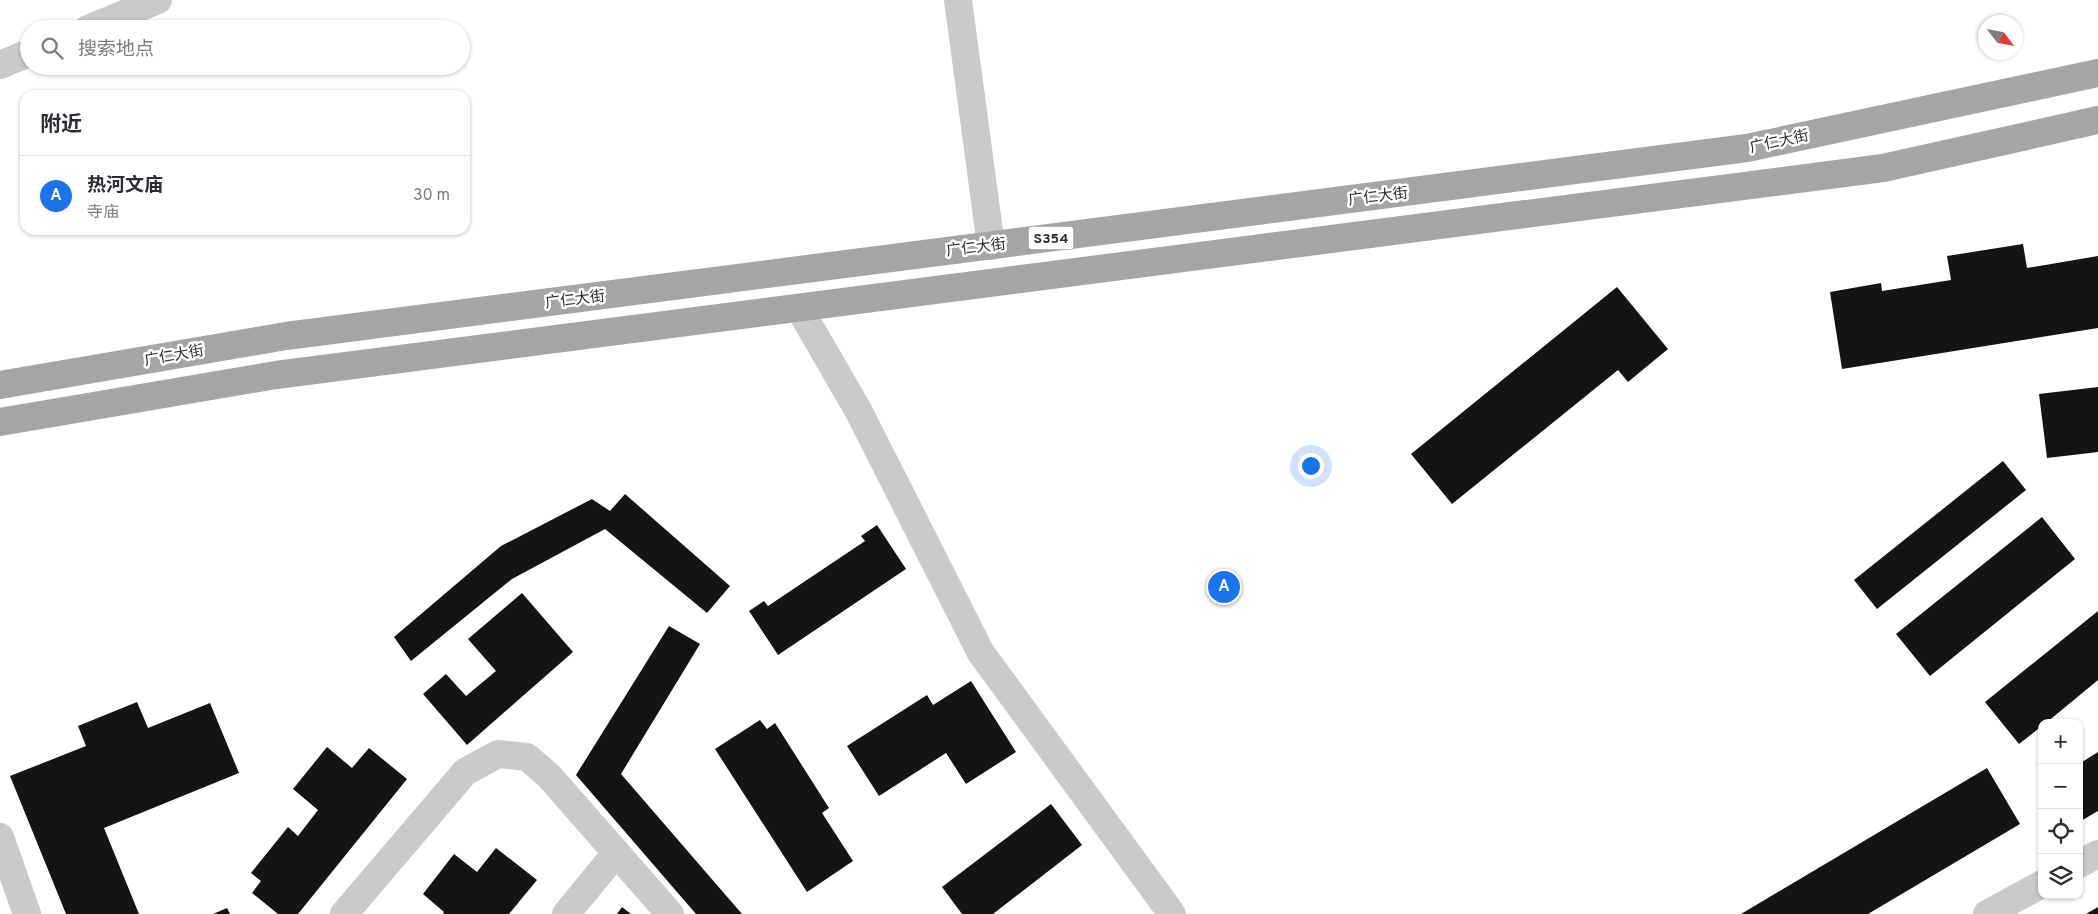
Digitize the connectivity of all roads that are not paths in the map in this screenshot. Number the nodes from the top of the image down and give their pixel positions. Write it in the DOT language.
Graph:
graph roads {
  1 [pos="158,0"];
  2 [pos="958,0"];
  3 [pos="110,20"];
  4 [pos="20,57"];
  5 [pos="0,65"];
  6 [pos="2098,73"];
  7 [pos="2098,120"];
  8 [pos="990,246"];
  9 [pos="799,308"];
  10 [pos="0,385"];
  11 [pos="0,422"];
  12 [pos="0,837"];
  13 [pos="616,853"];
  14 [pos="2098,854"];
  15 [pos="2083,862"];
  16 [pos="2038,886"];
  17 [pos="27,914"];
  18 [pos="344,914"];
  19 [pos="566,914"];
  20 [pos="670,914"];
  21 [pos="1172,914"];
  22 [pos="1987,914"];
  1 -- 3 [label="street"];
  2 -- 8 [label="street"];
  4 -- 5 [label="street"];
  6 -- 8 [label="main road, 广仁大街 / S354"];
  7 -- 9 [label="main road"];
  8 -- 10 [label="main road, 广仁大街 / S354"];
  9 -- 11 [label="main road"];
  9 -- 21 [label="street"];
  12 -- 17 [label="street"];
  13 -- 18 [label="street"];
  13 -- 19 [label="street"];
  13 -- 20 [label="street"];
  14 -- 15 [label="street"];
  16 -- 22 [label="street"];
}
